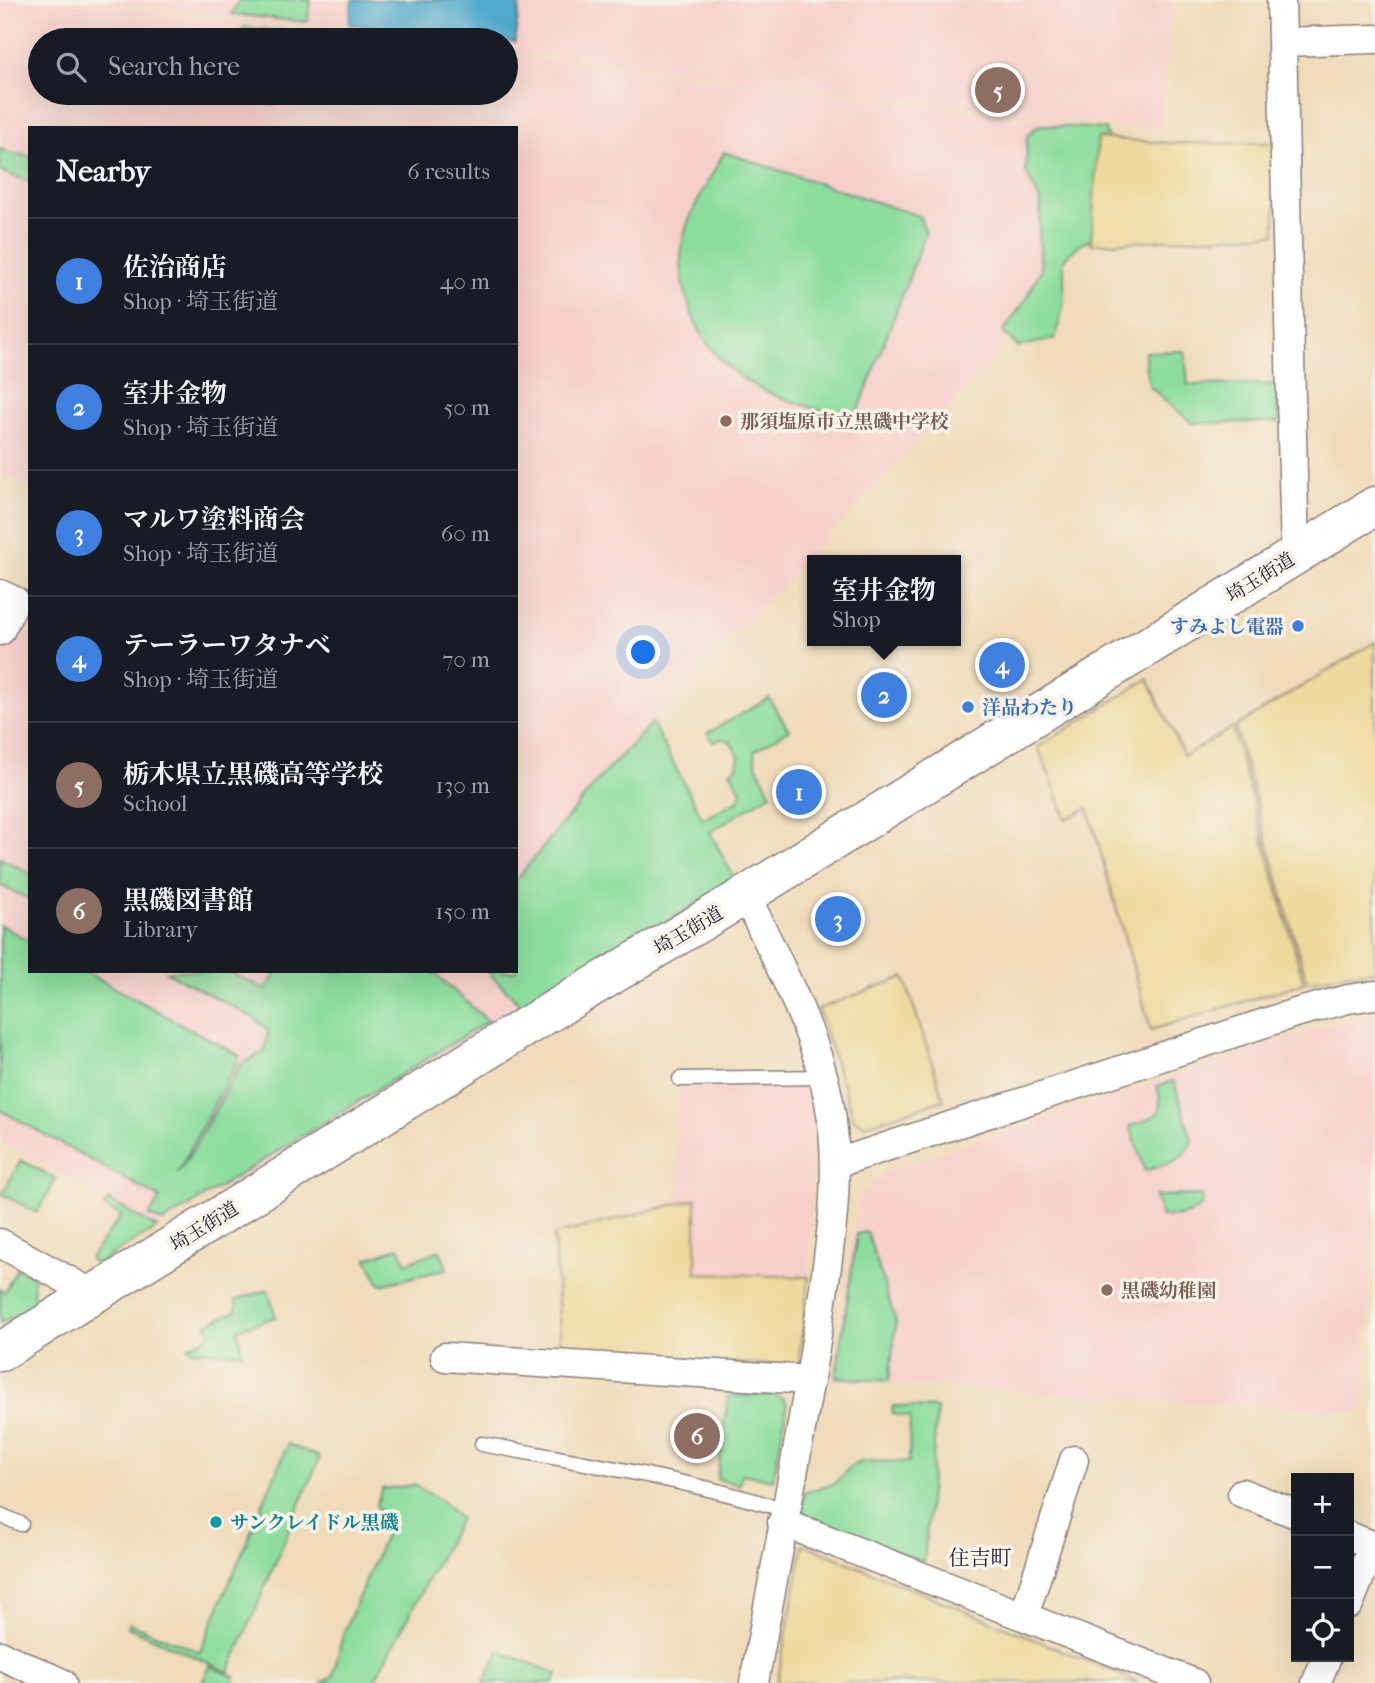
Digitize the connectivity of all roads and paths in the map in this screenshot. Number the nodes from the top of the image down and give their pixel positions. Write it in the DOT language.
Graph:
graph roads {
  1 [pos="1281,0"];
  2 [pos="1375,39"];
  3 [pos="1283,41"];
  4 [pos="1375,506"];
  5 [pos="1295,555"];
  6 [pos="0,594"];
  7 [pos="0,631"];
  8 [pos="746,895"];
  9 [pos="1375,995"];
  10 [pos="823,1077"];
  11 [pos="680,1079"];
  12 [pos="837,1163"];
  13 [pos="0,1243"];
  14 [pos="93,1294"];
  15 [pos="0,1352"];
  16 [pos="444,1357"];
  17 [pos="810,1380"];
  18 [pos="482,1444"];
  19 [pos="1074,1460"];
  20 [pos="1242,1493"];
  21 [pos="1291,1512"];
  22 [pos="0,1515"];
  23 [pos="784,1516"];
  24 [pos="20,1524"];
  25 [pos="1351,1536"];
  26 [pos="1351,1599"];
  27 [pos="1024,1616"];
  28 [pos="0,1655"];
  29 [pos="1325,1662"];
  30 [pos="62,1683"];
  31 [pos="754,1683"];
  32 [pos="1194,1683"];
  33 [pos="1316,1683"];
  1 -- 3 [label="street"];
  2 -- 3 [label="street"];
  3 -- 5 [label="street"];
  4 -- 5 [label="street, 埼玉街道"];
  5 -- 8 [label="street, 埼玉街道"];
  6 -- 7 [label="street"];
  8 -- 10 [label="street"];
  8 -- 14 [label="street, 埼玉街道"];
  9 -- 12 [label="street"];
  10 -- 11 [label="lane"];
  10 -- 12 [label="street"];
  12 -- 17 [label="street"];
  13 -- 14 [label="street"];
  14 -- 15 [label="street, 埼玉街道"];
  16 -- 17 [label="street"];
  17 -- 23 [label="street"];
  18 -- 23 [label="lane"];
  19 -- 27 [label="street"];
  20 -- 21 [label="street"];
  22 -- 24 [label="lane"];
  23 -- 27 [label="street"];
  23 -- 31 [label="street"];
  25 -- 26 [label="street"];
  27 -- 32 [label="street"];
  28 -- 30 [label="street"];
  29 -- 33 [label="street"];
}
